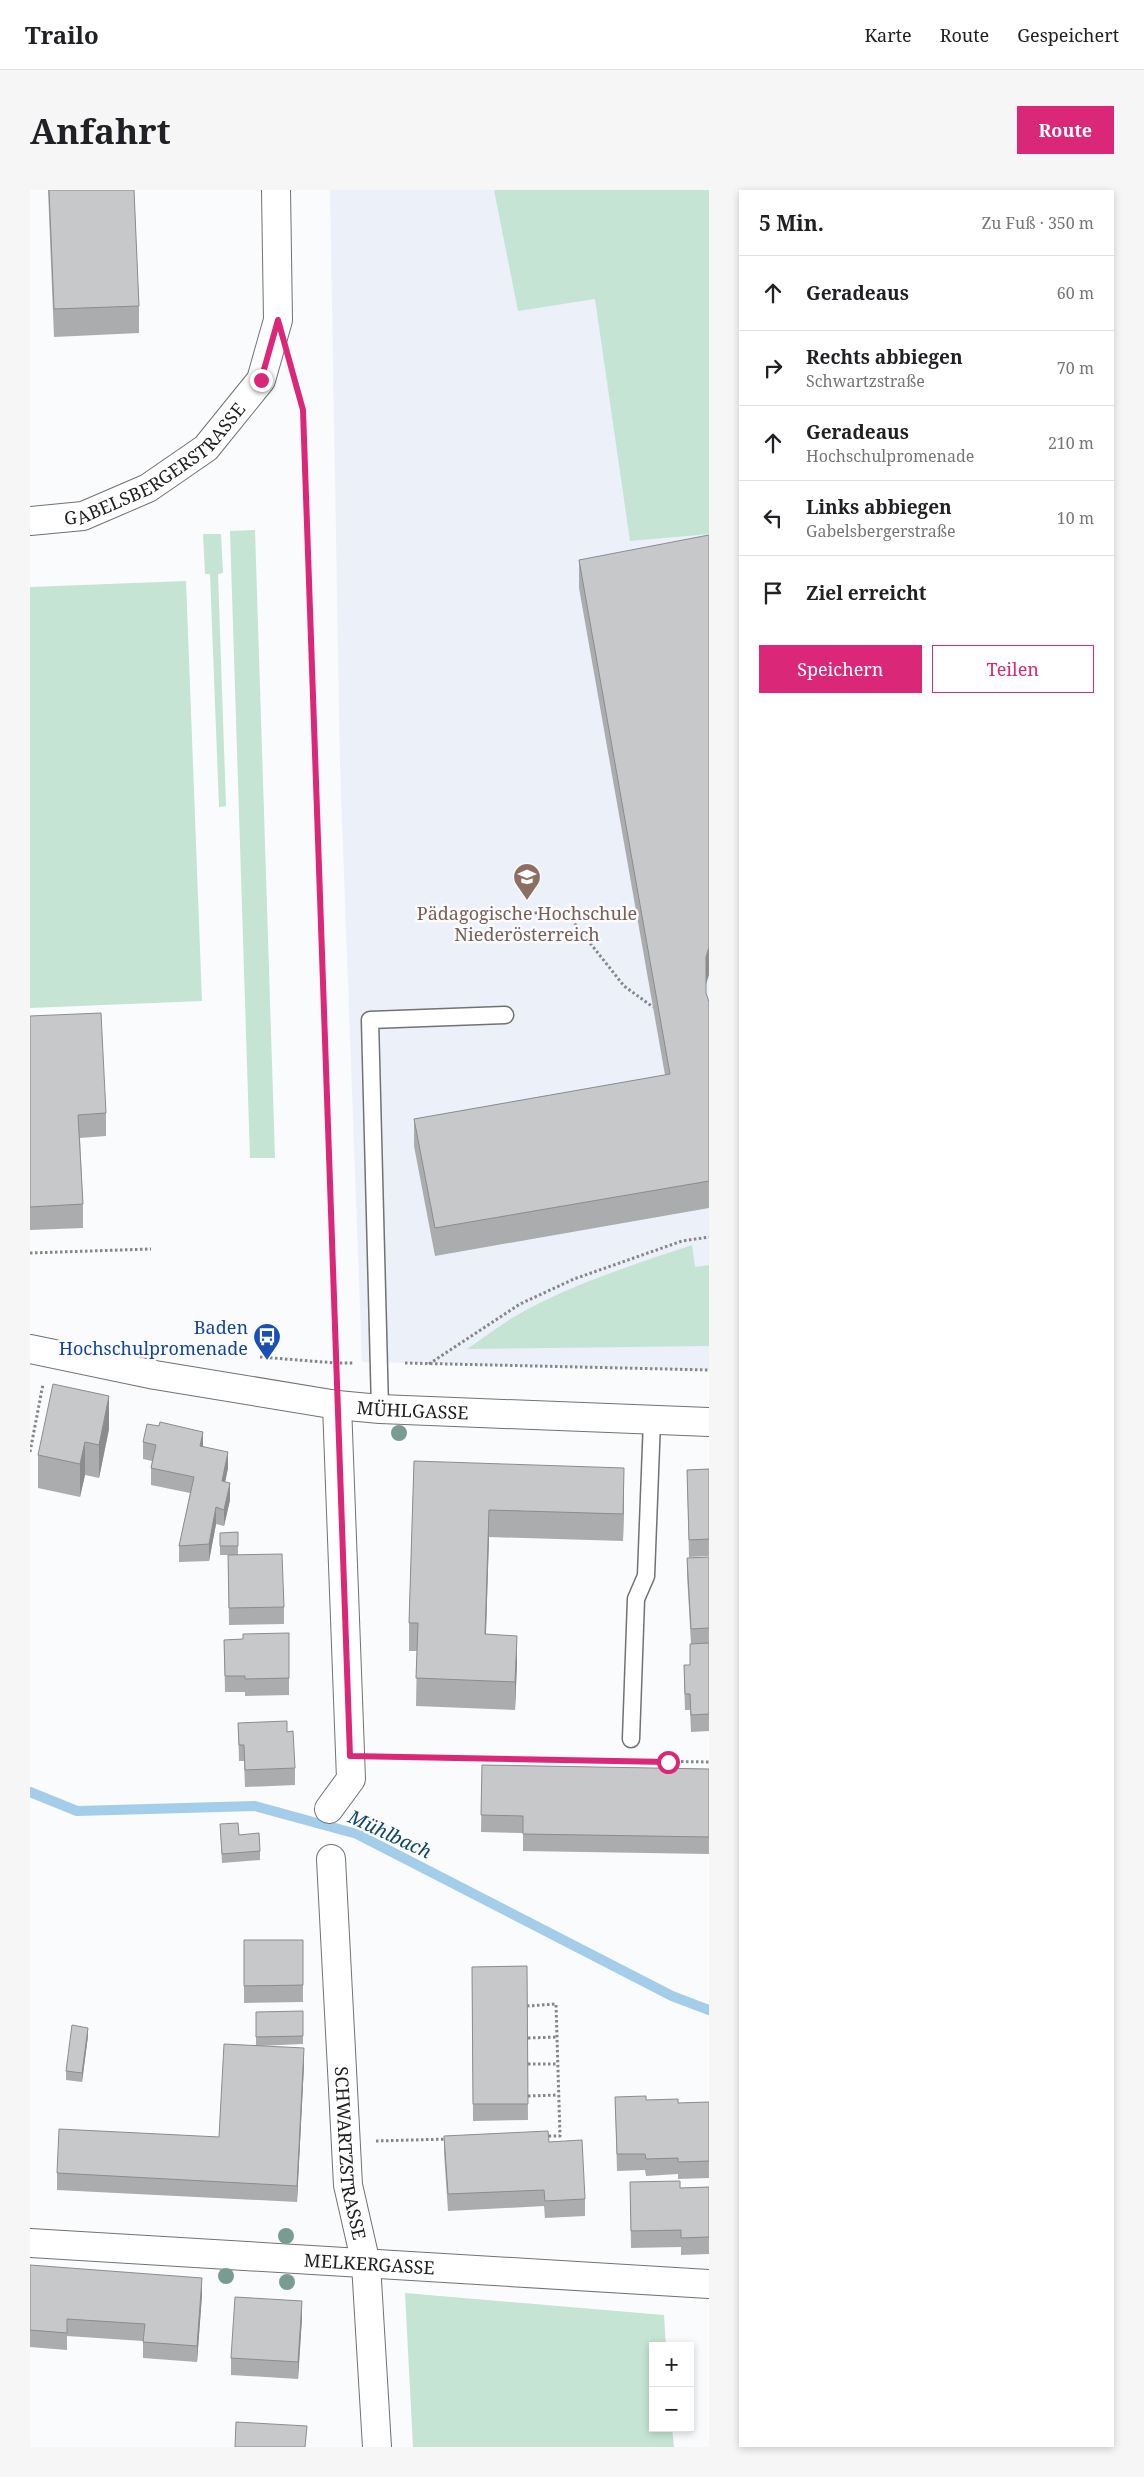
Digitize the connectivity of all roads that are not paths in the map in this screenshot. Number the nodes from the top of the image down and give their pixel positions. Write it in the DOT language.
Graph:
graph roads {
  1 [pos="276,190"];
  2 [pos="30,522"];
  3 [pos="505,1015"];
  4 [pos="40,1350"];
  5 [pos="337,1404"];
  6 [pos="380,1409"];
  7 [pos="652,1420"];
  8 [pos="709,1422"];
  9 [pos="631,1739"];
  10 [pos="329,1810"];
  11 [pos="331,1859"];
  12 [pos="30,2243"];
  13 [pos="366,2264"];
  14 [pos="709,2284"];
  15 [pos="378,2447"];
  1 -- 2 [label="street, GABELSBERGERSTRASSE"];
  3 -- 6 [label="lane"];
  4 -- 5 [label="street, MÜHLGASSE"];
  5 -- 6 [label="street, MÜHLGASSE"];
  5 -- 10 [label="street"];
  6 -- 7 [label="street, MÜHLGASSE"];
  7 -- 8 [label="street, MÜHLGASSE"];
  7 -- 9 [label="lane"];
  11 -- 13 [label="street, SCHWARTZSTRASSE"];
  12 -- 13 [label="street, MELKERGASSE"];
  13 -- 14 [label="street, MELKERGASSE"];
  13 -- 15 [label="street, SCHWARTZSTRASSE"];
}
